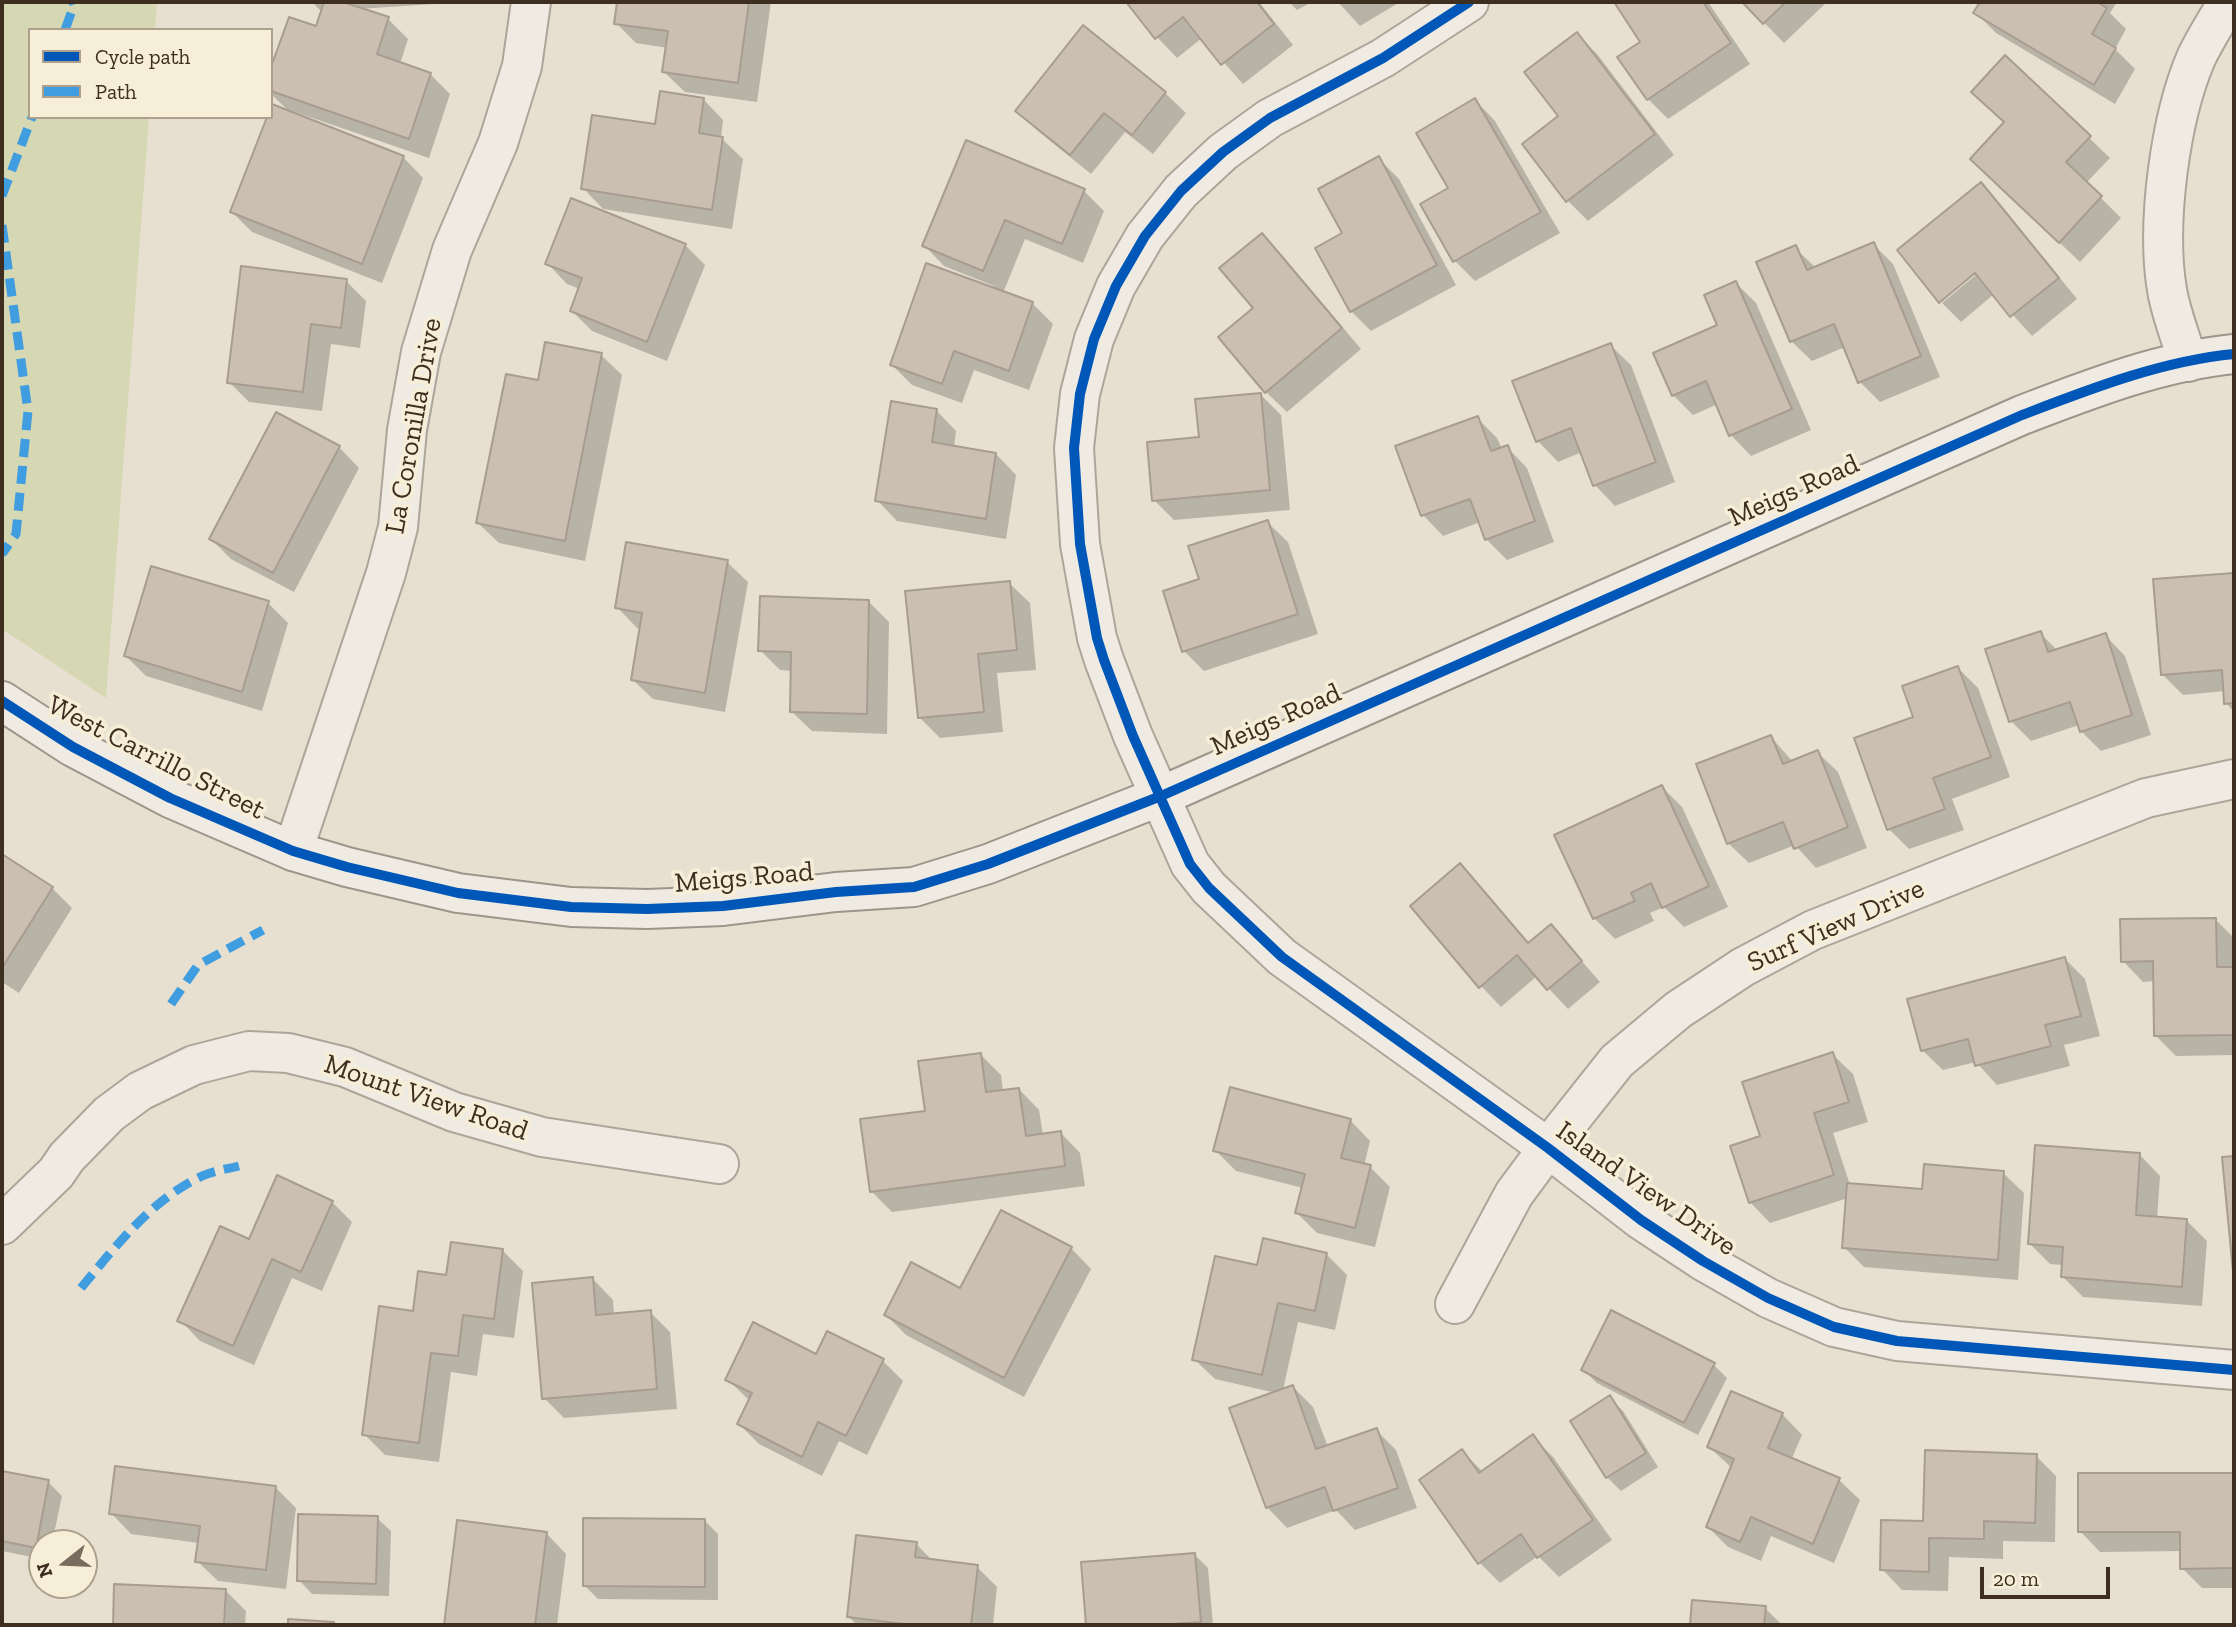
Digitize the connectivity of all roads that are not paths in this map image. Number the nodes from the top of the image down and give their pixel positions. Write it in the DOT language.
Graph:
graph roads {
  1 [pos="531,2"];
  2 [pos="1469,2"];
  3 [pos="2228,2"];
  4 [pos="2234,354"];
  5 [pos="2188,362"];
  6 [pos="2,701"];
  7 [pos="2234,779"];
  8 [pos="1161,796"];
  9 [pos="292,851"];
  10 [pos="1548,1148"];
  11 [pos="719,1164"];
  12 [pos="2,1225"];
  13 [pos="1455,1304"];
  14 [pos="2234,1370"];
  1 -- 9 [label="street, La Coronilla Drive"];
  2 -- 8 [label="street, Island View Drive"];
  3 -- 5 [label="street"];
  4 -- 5 [label="street, Meigs Road"];
  5 -- 8 [label="street, Meigs Road"];
  6 -- 9 [label="street, West Carrillo Street"];
  7 -- 10 [label="street, Surf View Drive"];
  8 -- 9 [label="street, Meigs Road"];
  8 -- 10 [label="street, Island View Drive"];
  10 -- 13 [label="street, Surf View Drive"];
  10 -- 14 [label="street, Island View Drive"];
  11 -- 12 [label="street, Mount View Road"];
}
